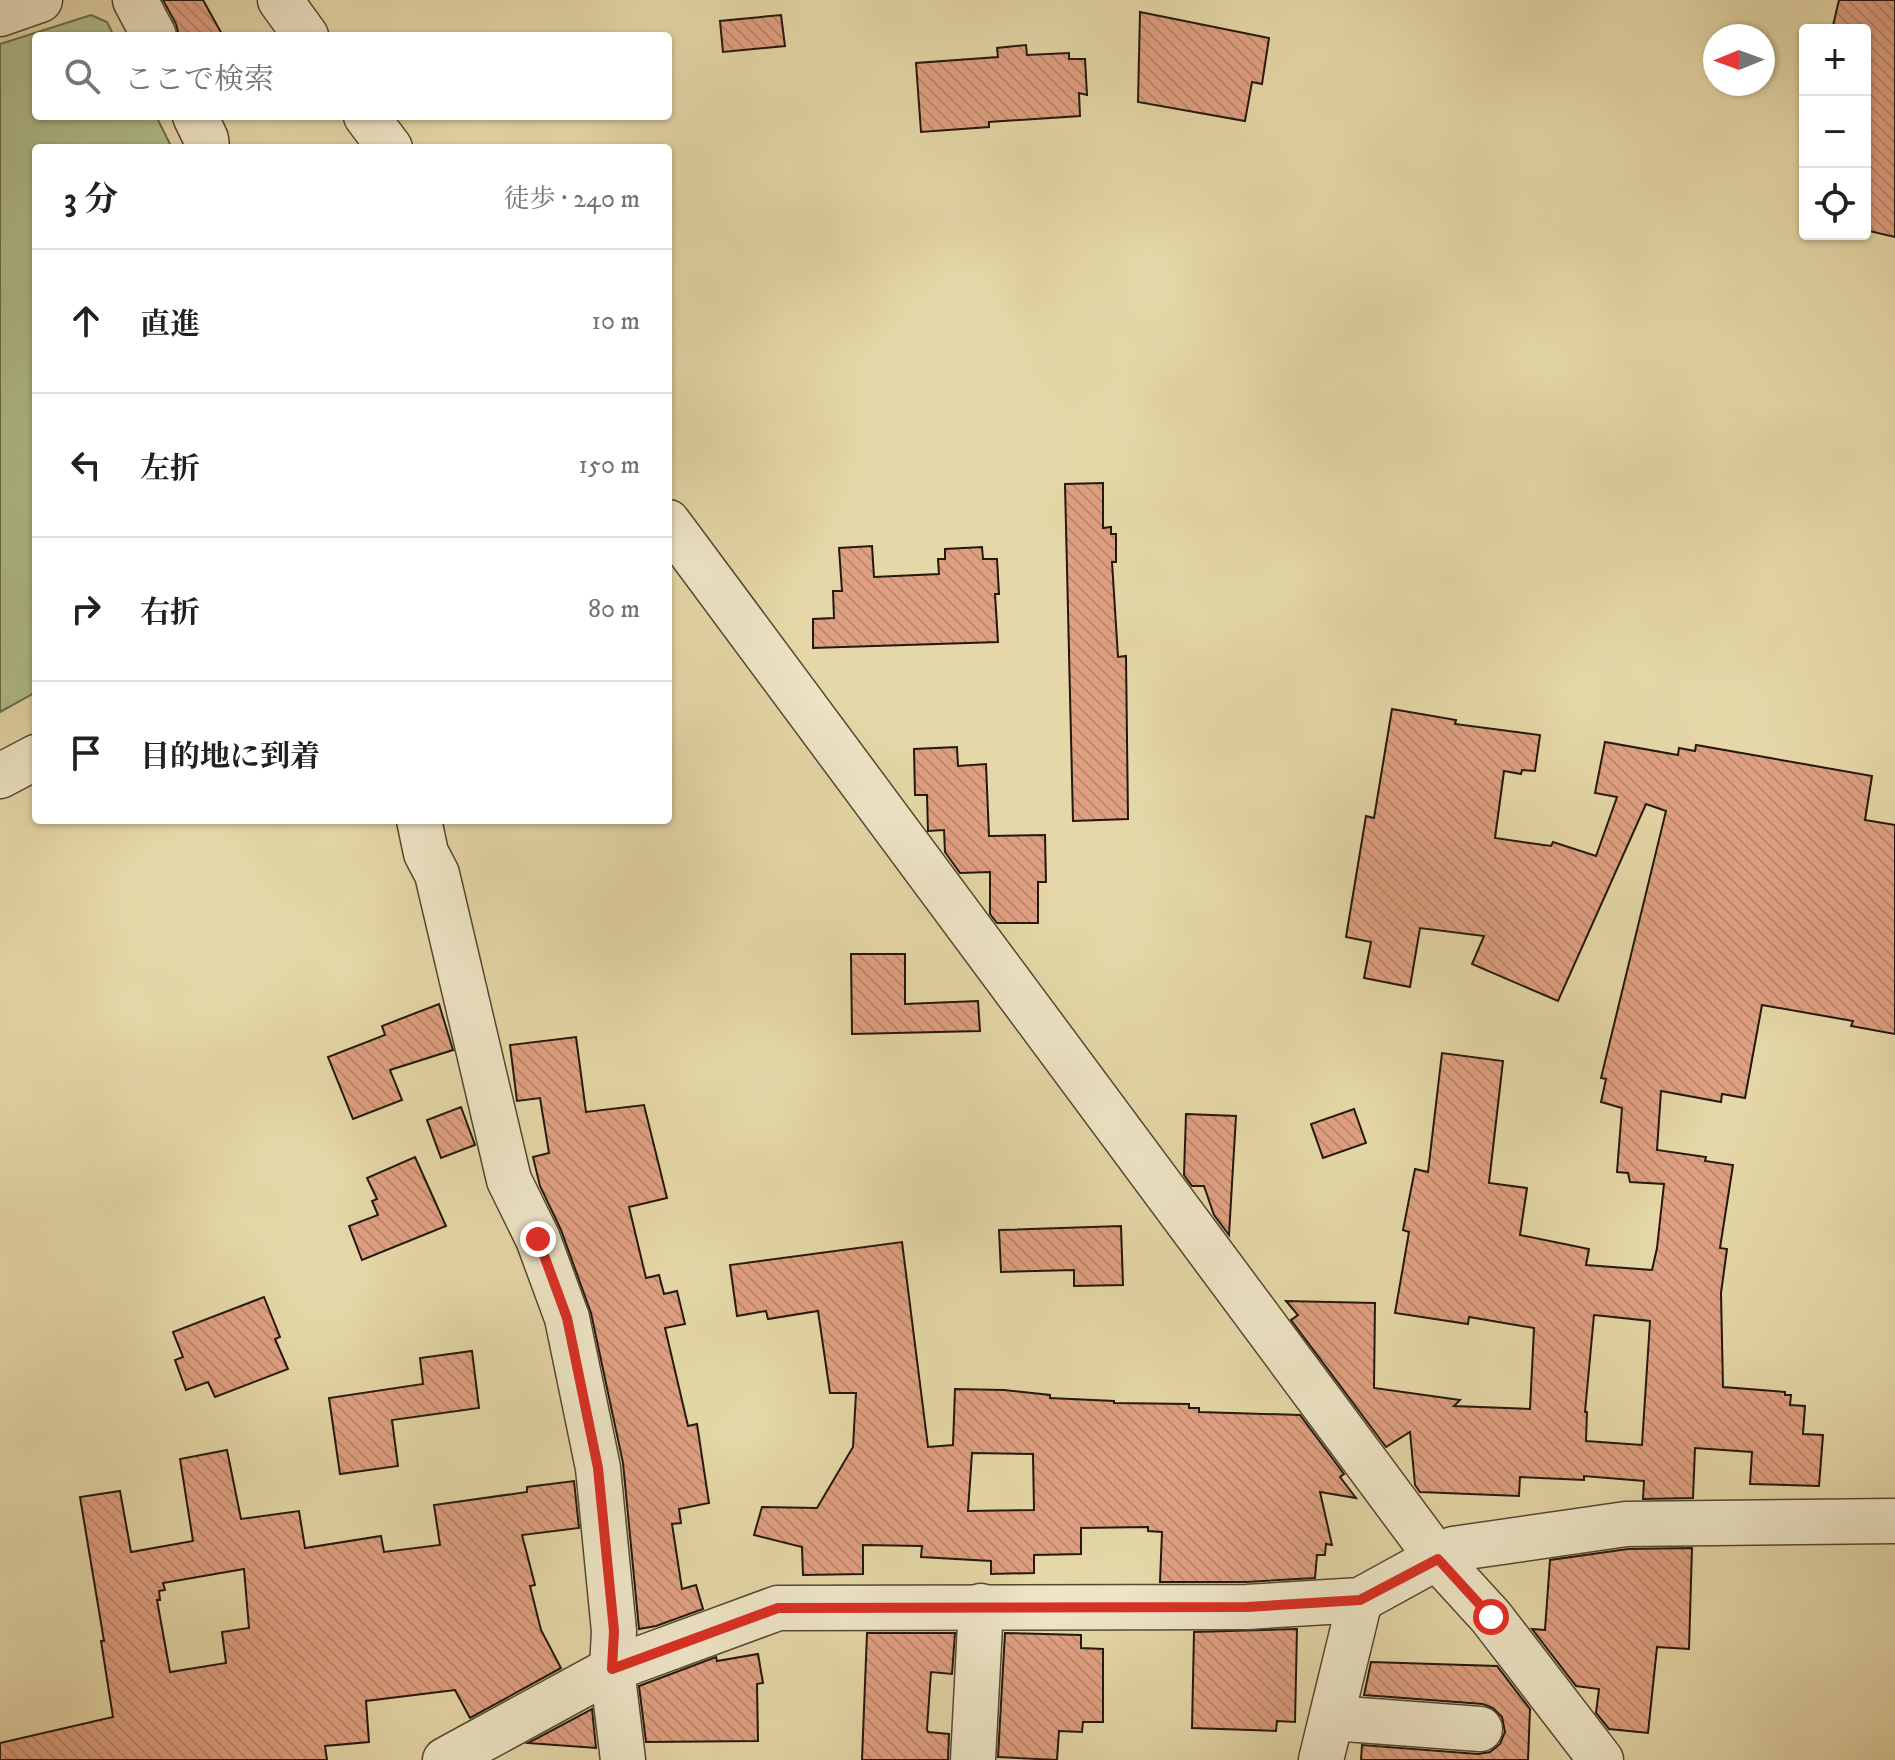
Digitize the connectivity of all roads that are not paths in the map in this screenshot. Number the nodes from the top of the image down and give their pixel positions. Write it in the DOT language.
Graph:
graph roads {
  1 [pos="40,0"];
  2 [pos="135,0"];
  3 [pos="280,0"];
  4 [pos="0,14"];
  5 [pos="152,32"];
  6 [pos="303,32"];
  7 [pos="197,120"];
  8 [pos="369,120"];
  9 [pos="207,144"];
  10 [pos="387,144"];
  11 [pos="672,527"];
  12 [pos="32,759"];
  13 [pos="0,776"];
  14 [pos="420,824"];
  15 [pos="1895,1521"];
  16 [pos="1438,1559"];
  17 [pos="1360,1600"];
  18 [pos="981,1606"];
  19 [pos="612,1669"];
  20 [pos="1332,1718"];
  21 [pos="1480,1729"];
  22 [pos="445,1760"];
  23 [pos="623,1760"];
  24 [pos="973,1760"];
  25 [pos="1321,1760"];
  26 [pos="1601,1760"];
  1 -- 4 [label="street"];
  2 -- 5 [label="street"];
  3 -- 6 [label="street"];
  7 -- 9 [label="street"];
  8 -- 10 [label="street"];
  11 -- 16 [label="street"];
  12 -- 13 [label="street"];
  14 -- 19 [label="street"];
  15 -- 16 [label="street"];
  16 -- 17 [label="street"];
  16 -- 26 [label="street"];
  17 -- 18 [label="street"];
  17 -- 20 [label="street"];
  18 -- 19 [label="street"];
  18 -- 24 [label="street"];
  19 -- 22 [label="street"];
  19 -- 23 [label="street"];
  20 -- 21 [label="street"];
  20 -- 25 [label="street"];
}
